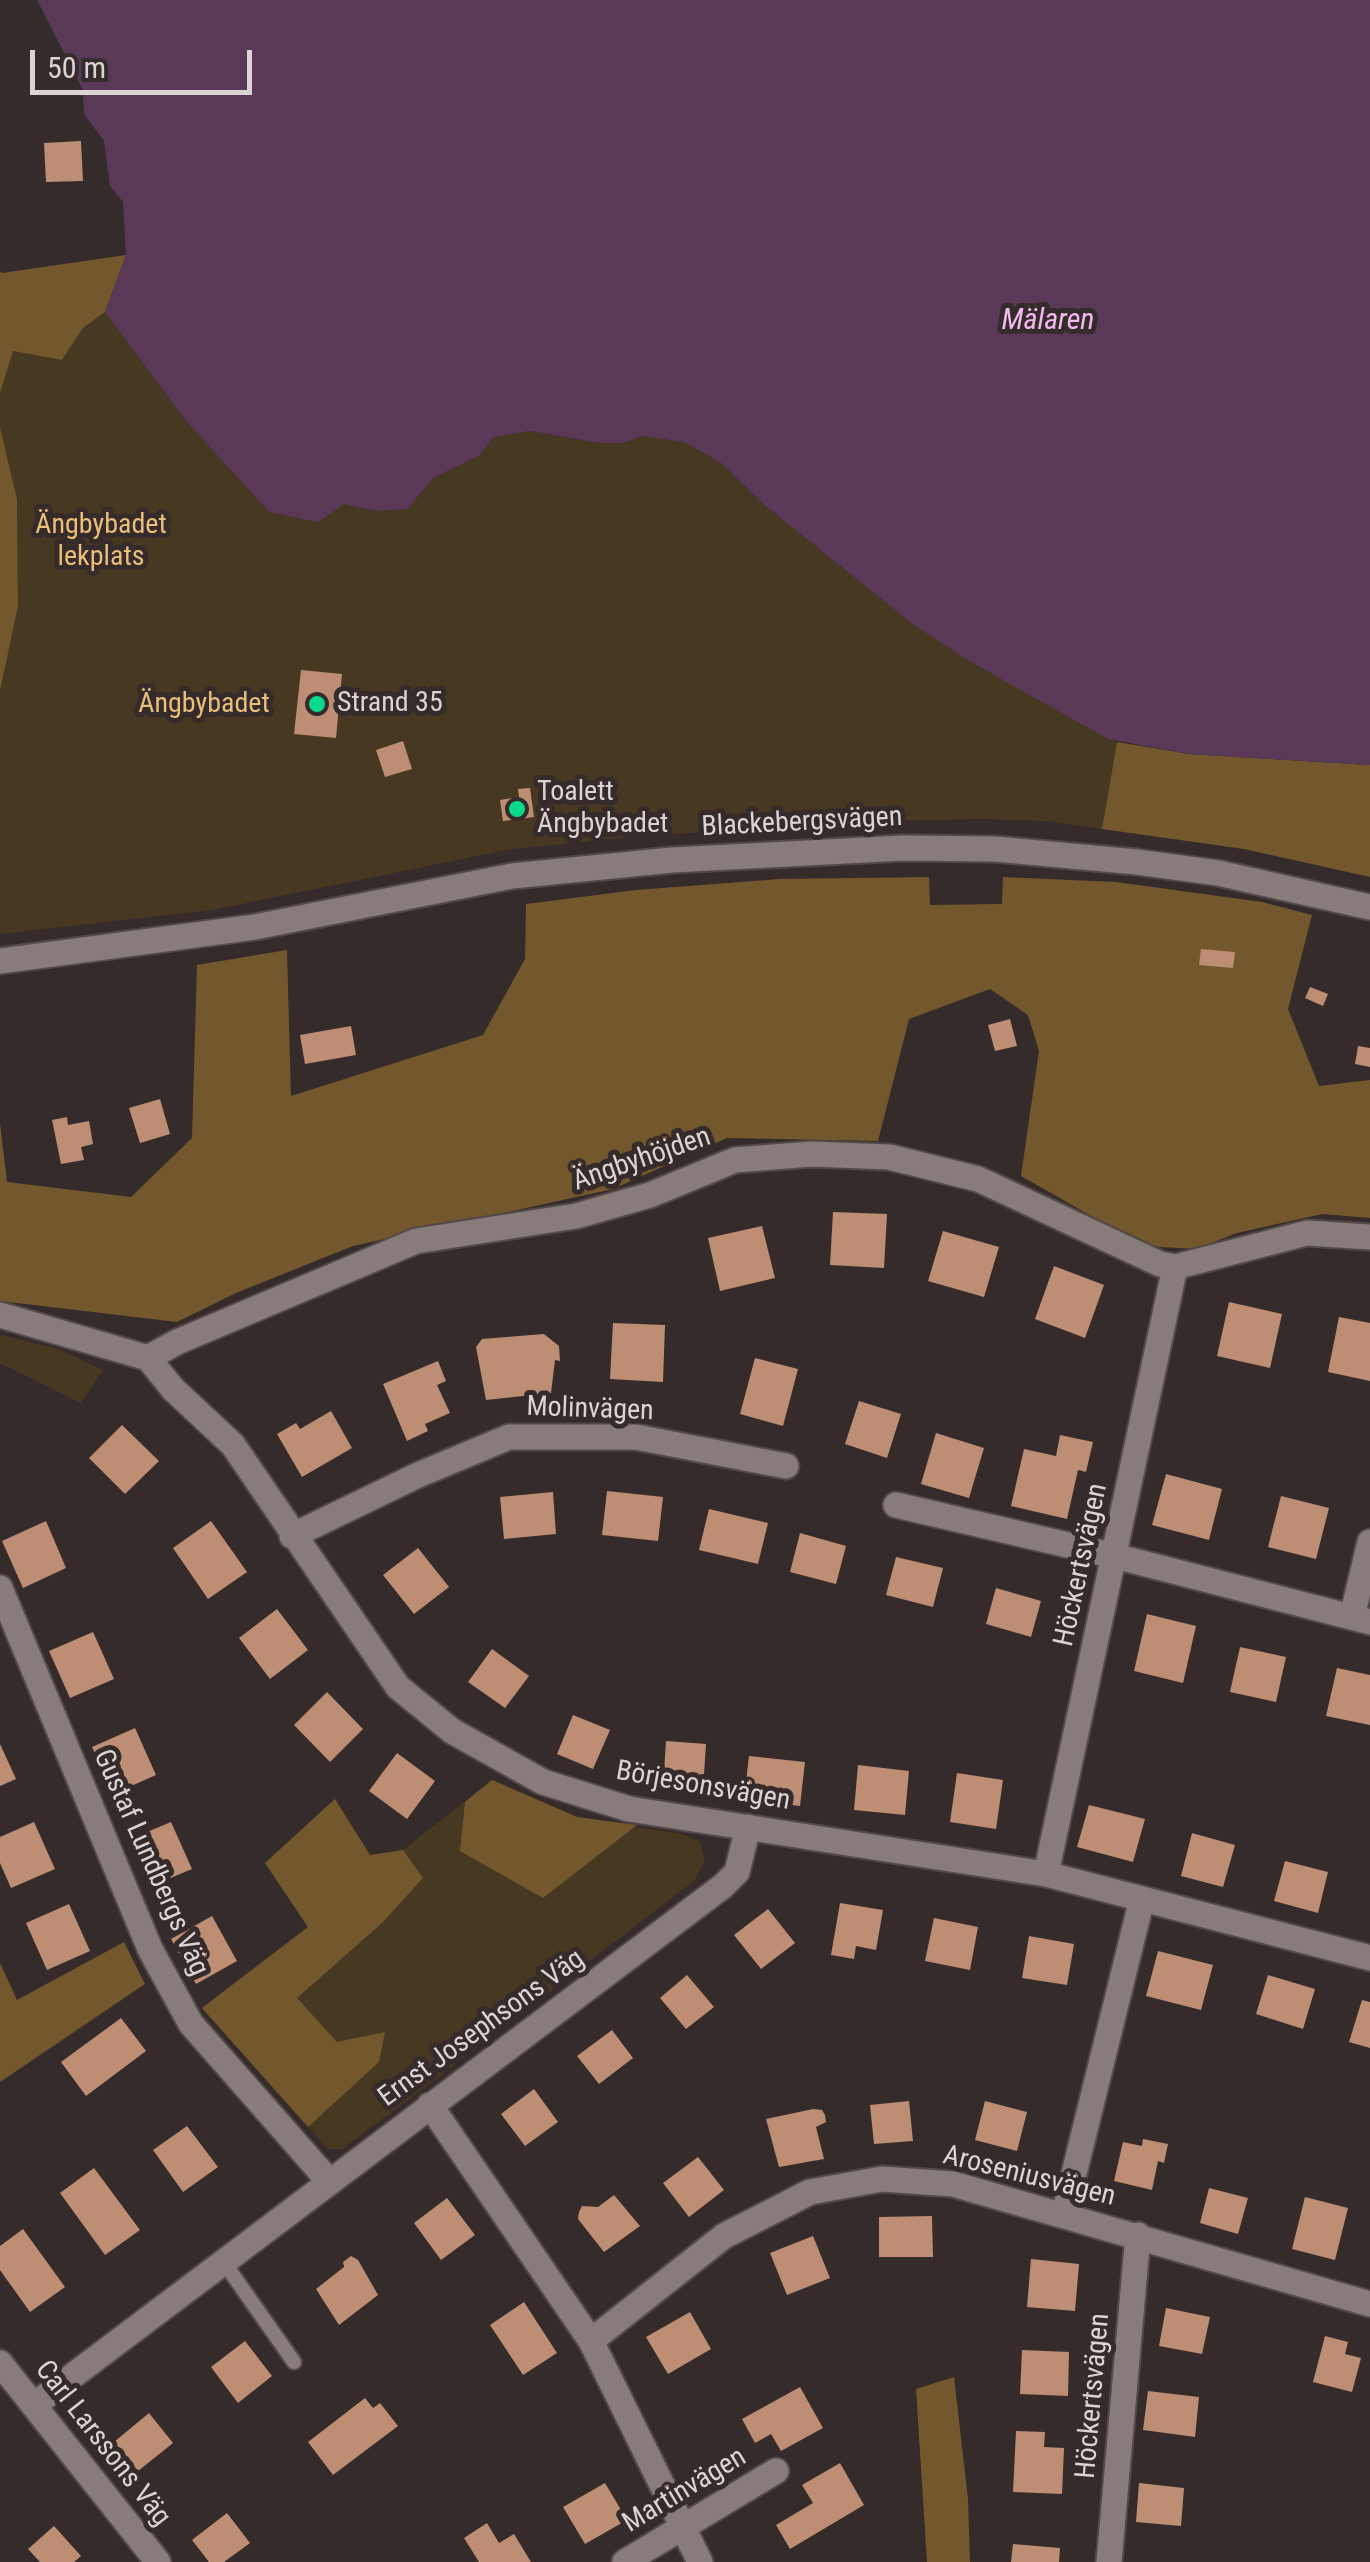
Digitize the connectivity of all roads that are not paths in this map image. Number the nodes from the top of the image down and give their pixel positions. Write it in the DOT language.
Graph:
graph roads {
  1 [pos="1370,906"];
  2 [pos="0,961"];
  3 [pos="1370,1238"];
  4 [pos="1174,1268"];
  5 [pos="0,1315"];
  6 [pos="148,1358"];
  7 [pos="786,1466"];
  8 [pos="896,1505"];
  9 [pos="292,1536"];
  10 [pos="1370,1542"];
  11 [pos="1115,1556"];
  12 [pos="0,1588"];
  13 [pos="1361,1619"];
  14 [pos="748,1826"];
  15 [pos="1046,1874"];
  16 [pos="1142,1899"];
  17 [pos="1370,1958"];
  18 [pos="430,2105"];
  19 [pos="328,2180"];
  20 [pos="1064,2214"];
  21 [pos="1138,2236"];
  22 [pos="223,2261"];
  23 [pos="1370,2304"];
  24 [pos="592,2341"];
  25 [pos="294,2362"];
  26 [pos="0,2363"];
  27 [pos="34,2405"];
  28 [pos="776,2471"];
  29 [pos="682,2527"];
  30 [pos="158,2562"];
  31 [pos="625,2562"];
  32 [pos="700,2562"];
  33 [pos="1109,2562"];
  1 -- 2 [label="street, Blackebergsvägen"];
  3 -- 4 [label="street"];
  4 -- 6 [label="street, Ängbyhöjden"];
  4 -- 11 [label="street, Höckertsvägen"];
  5 -- 6 [label="street"];
  6 -- 9 [label="street, Börjesonsvägen"];
  7 -- 9 [label="street, Molinvägen"];
  8 -- 11 [label="street"];
  9 -- 14 [label="street, Börjesonsvägen"];
  10 -- 13 [label="street"];
  11 -- 13 [label="street"];
  11 -- 15 [label="street, Höckertsvägen"];
  12 -- 19 [label="street, Gustaf Lundbergs Väg"];
  14 -- 15 [label="street, Börjesonsvägen"];
  14 -- 18 [label="street, Ernst Josephsons Väg"];
  15 -- 16 [label="street, Börjesonsvägen"];
  16 -- 17 [label="street, Börjesonsvägen"];
  16 -- 20 [label="street"];
  18 -- 19 [label="street, Ernst Josephsons Väg"];
  18 -- 24 [label="street"];
  19 -- 22 [label="street, Ernst Josephsons Väg"];
  20 -- 21 [label="street, Aroseniusvägen"];
  20 -- 24 [label="street, Aroseniusvägen"];
  21 -- 23 [label="street, Aroseniusvägen"];
  21 -- 33 [label="street, Höckertsvägen"];
  22 -- 25 [label="lane"];
  22 -- 27 [label="street, Ernst Josephsons Väg"];
  24 -- 29 [label="street"];
  26 -- 27 [label="street, Carl Larssons Väg"];
  27 -- 30 [label="street, Carl Larssons Väg"];
  28 -- 29 [label="street, Martinvägen"];
  29 -- 31 [label="street, Martinvägen"];
  29 -- 32 [label="street"];
}
